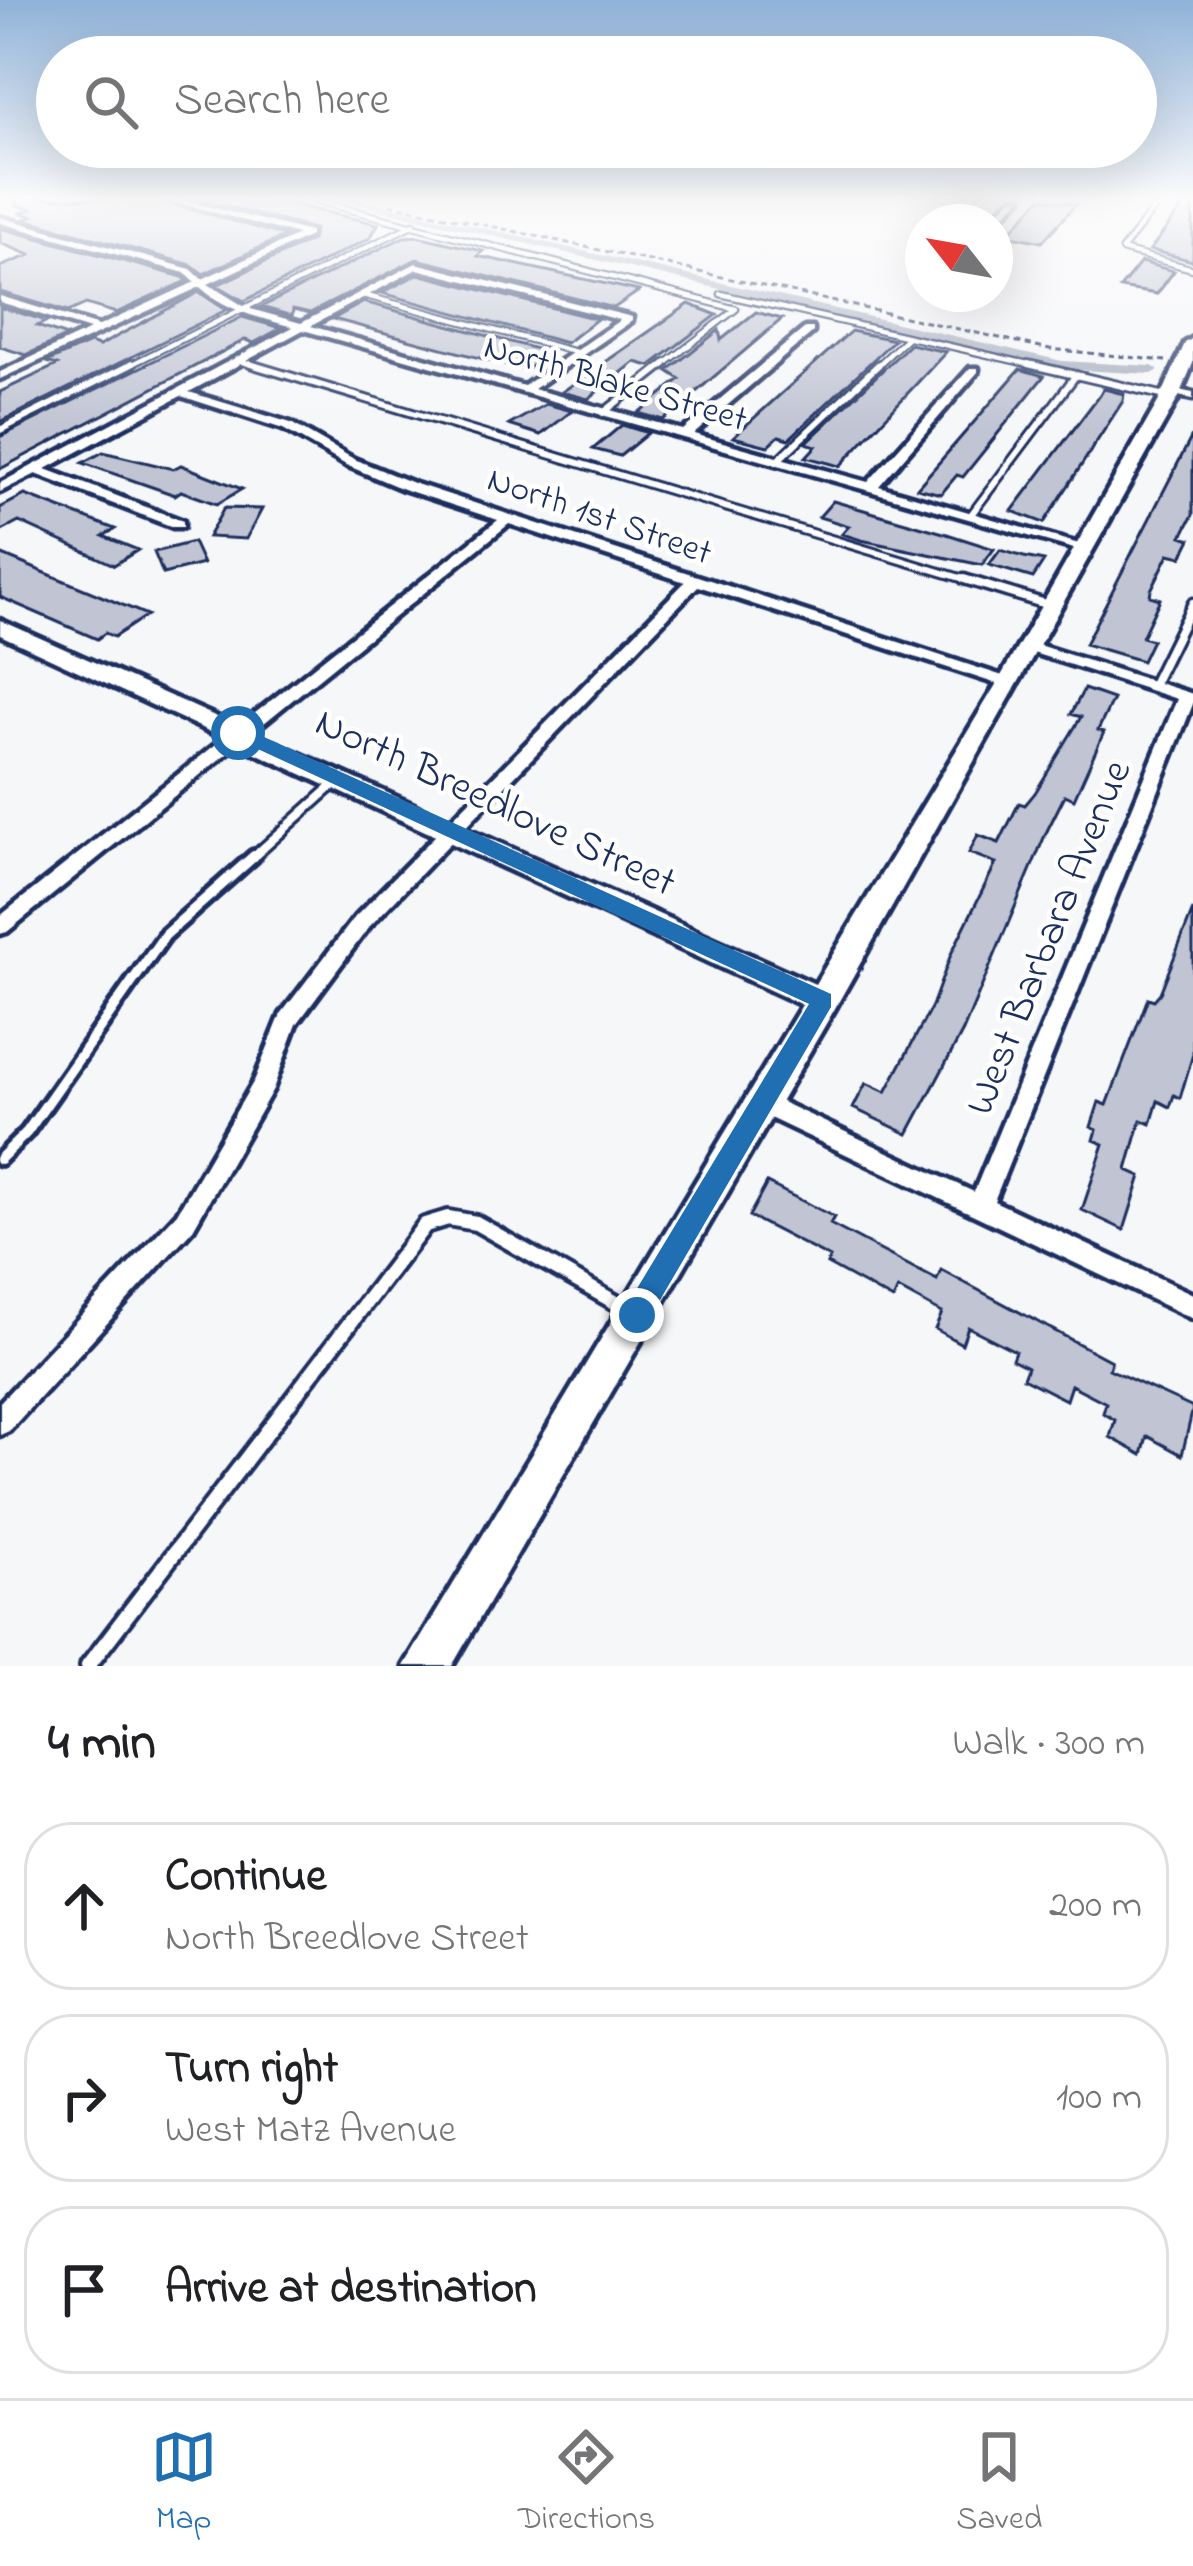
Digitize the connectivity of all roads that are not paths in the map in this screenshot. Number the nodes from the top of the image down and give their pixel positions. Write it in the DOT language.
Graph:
graph roads {
  1 [pos="194,276"];
  2 [pos="216,276"];
  3 [pos="311,276"];
  4 [pos="398,276"];
  5 [pos="455,276"];
  6 [pos="628,276"];
  7 [pos="203,282"];
  8 [pos="681,289"];
  9 [pos="363,295"];
  10 [pos="0,299"];
  11 [pos="243,310"];
  12 [pos="303,327"];
  13 [pos="100,330"];
  14 [pos="809,330"];
  15 [pos="908,337"];
  16 [pos="1193,344"];
  17 [pos="579,353"];
  18 [pos="238,361"];
  19 [pos="974,370"];
  20 [pos="1076,375"];
  21 [pos="0,376"];
  22 [pos="525,390"];
  23 [pos="178,392"];
  24 [pos="1179,395"];
  25 [pos="603,413"];
  26 [pos="0,430"];
  27 [pos="684,436"];
  28 [pos="776,462"];
  29 [pos="35,469"];
  30 [pos="0,488"];
  31 [pos="870,488"];
  32 [pos="970,516"];
  33 [pos="508,518"];
  34 [pos="178,524"];
  35 [pos="1086,548"];
  36 [pos="694,581"];
  37 [pos="1193,603"];
  38 [pos="1052,606"];
  39 [pos="0,627"];
  40 [pos="1029,647"];
  41 [pos="1009,683"];
  42 [pos="1152,686"];
  43 [pos="1190,698"];
  44 [pos="238,733"];
  45 [pos="340,779"];
  46 [pos="453,830"];
  47 [pos="0,927"];
  48 [pos="823,1001"];
  49 [pos="763,1103"];
  50 [pos="0,1159"];
  51 [pos="980,1206"];
  52 [pos="1193,1306"];
  53 [pos="637,1315"];
  54 [pos="0,1422"];
  55 [pos="88,1666"];
  56 [pos="427,1666"];
  1 -- 7 [label="street, North Blake Street"];
  2 -- 7 [label="street"];
  3 -- 11 [label="lane"];
  4 -- 9 [label="street"];
  5 -- 17 [label="street"];
  6 -- 8 [label="lane"];
  7 -- 11 [label="street, North Blake Street"];
  7 -- 13 [label="street"];
  8 -- 15 [label="lane"];
  8 -- 25 [label="lane"];
  9 -- 12 [label="street"];
  9 -- 17 [label="lane"];
  10 -- 13 [label="street"];
  11 -- 12 [label="street, North Blake Street"];
  11 -- 26 [label="lane"];
  12 -- 18 [label="street"];
  12 -- 22 [label="street, North Blake Street"];
  13 -- 21 [label="street"];
  14 -- 27 [label="street"];
  15 -- 20 [label="lane"];
  15 -- 28 [label="lane"];
  16 -- 24 [label="street"];
  17 -- 22 [label="street"];
  18 -- 23 [label="street"];
  18 -- 38 [label="lane"];
  19 -- 31 [label="street"];
  20 -- 24 [label="lane"];
  20 -- 32 [label="lane"];
  22 -- 25 [label="street, North Blake Street"];
  23 -- 29 [label="street"];
  23 -- 33 [label="street, North 1st Street"];
  24 -- 35 [label="street"];
  25 -- 27 [label="street, North Blake Street"];
  27 -- 28 [label="street, North Blake Street"];
  28 -- 31 [label="street, North Blake Street"];
  29 -- 30 [label="street"];
  29 -- 34 [label="street"];
  31 -- 32 [label="street, North Blake Street"];
  32 -- 35 [label="street, North Blake Street"];
  33 -- 36 [label="street, North 1st Street"];
  33 -- 44 [label="street"];
  35 -- 38 [label="street"];
  36 -- 41 [label="street, North 1st Street"];
  36 -- 46 [label="street"];
  37 -- 42 [label="lane"];
  38 -- 40 [label="street"];
  39 -- 44 [label="street, North Breedlove Street"];
  40 -- 41 [label="street"];
  40 -- 42 [label="street"];
  41 -- 48 [label="street"];
  42 -- 43 [label="street"];
  43 -- 51 [label="street, West Barbara Avenue"];
  44 -- 45 [label="street, North Breedlove Street"];
  44 -- 47 [label="street"];
  45 -- 46 [label="street, North Breedlove Street"];
  45 -- 50 [label="lane"];
  46 -- 48 [label="street, North Breedlove Street"];
  46 -- 54 [label="street"];
  48 -- 49 [label="street"];
  49 -- 51 [label="street"];
  49 -- 53 [label="street"];
  51 -- 52 [label="street"];
  53 -- 55 [label="lane"];
  53 -- 56 [label="street"];
}
